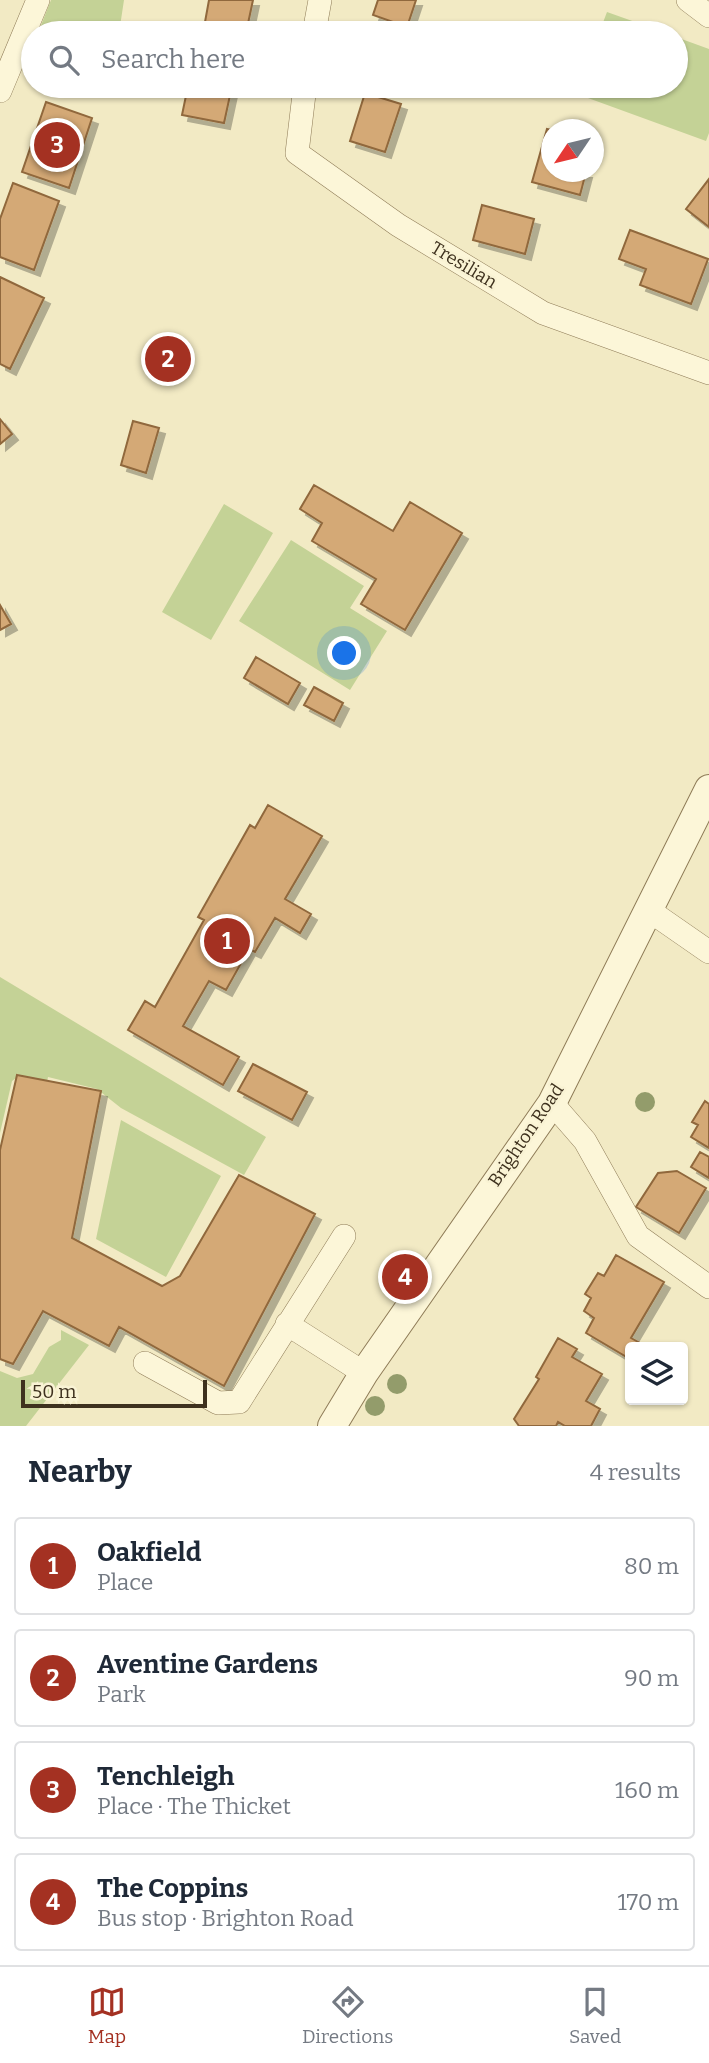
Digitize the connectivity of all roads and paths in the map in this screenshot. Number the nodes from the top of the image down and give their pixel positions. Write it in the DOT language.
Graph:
graph roads {
  1 [pos="38,0"];
  2 [pos="320,0"];
  3 [pos="688,0"];
  4 [pos="709,16"];
  5 [pos="29,21"];
  6 [pos="316,21"];
  7 [pos="21,41"];
  8 [pos="0,91"];
  9 [pos="304,98"];
  10 [pos="709,373"];
  11 [pos="709,789"];
  12 [pos="647,909"];
  13 [pos="709,952"];
  14 [pos="552,1103"];
  15 [pos="344,1236"];
  16 [pos="709,1287"];
  17 [pos="287,1324"];
  18 [pos="145,1363"];
  19 [pos="365,1373"];
  20 [pos="332,1426"];
  1 -- 5 [label="street"];
  2 -- 6 [label="street"];
  3 -- 4 [label="street"];
  7 -- 8 [label="street"];
  9 -- 10 [label="street, Tresilian"];
  11 -- 12 [label="street, Brighton Road"];
  12 -- 13 [label="street"];
  12 -- 14 [label="street, Brighton Road"];
  14 -- 16 [label="street"];
  14 -- 19 [label="street, Brighton Road"];
  15 -- 17 [label="street"];
  17 -- 18 [label="street"];
  17 -- 19 [label="street"];
  19 -- 20 [label="street, Brighton Road"];
}
